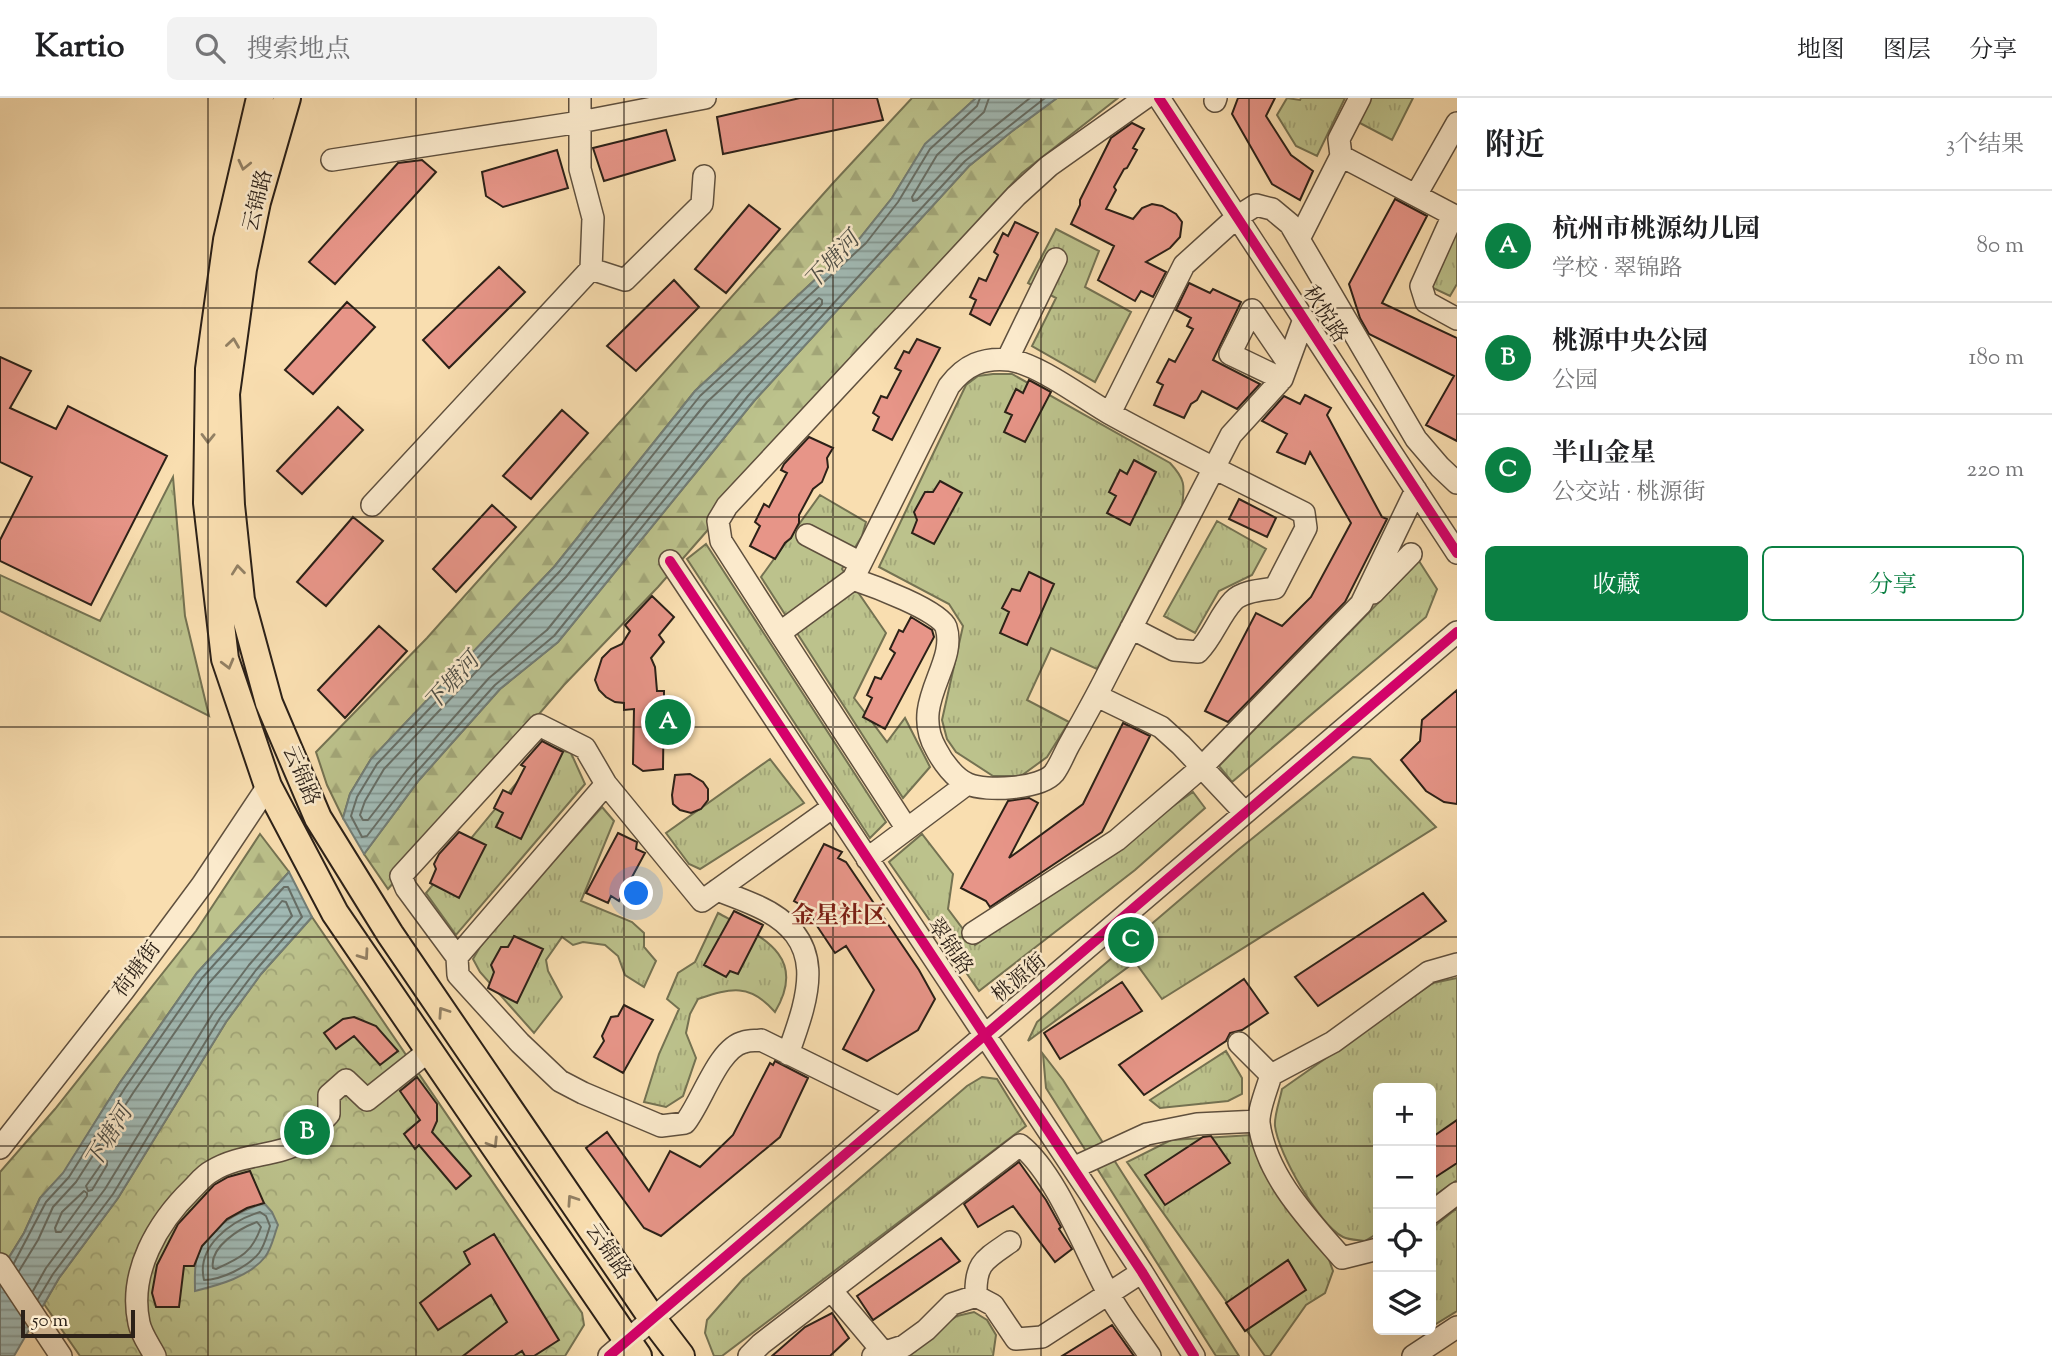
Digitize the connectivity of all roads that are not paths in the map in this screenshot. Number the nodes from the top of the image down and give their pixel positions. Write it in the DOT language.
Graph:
graph roads {
  1 [pos="260,98"];
  2 [pos="287,98"];
  3 [pos="580,98"];
  4 [pos="705,98"];
  5 [pos="1144,98"];
  6 [pos="1159,98"];
  7 [pos="1360,98"];
  8 [pos="580,122"];
  9 [pos="1457,123"];
  10 [pos="1341,156"];
  11 [pos="332,160"];
  12 [pos="704,176"];
  13 [pos="1416,195"];
  14 [pos="1237,217"];
  15 [pos="1299,239"];
  16 [pos="1056,259"];
  17 [pos="591,269"];
  18 [pos="1304,319"];
  19 [pos="1457,319"];
  20 [pos="1007,360"];
  21 [pos="1110,414"];
  22 [pos="1214,468"];
  23 [pos="1457,483"];
  24 [pos="1416,489"];
  25 [pos="372,505"];
  26 [pos="807,536"];
  27 [pos="1457,553"];
  28 [pos="1411,554"];
  29 [pos="670,561"];
  30 [pos="857,571"];
  31 [pos="1361,604"];
  32 [pos="1131,628"];
  33 [pos="1457,632"];
  34 [pos="783,638"];
  35 [pos="1097,696"];
  36 [pos="1202,767"];
  37 [pos="606,784"];
  38 [pos="967,784"];
  39 [pos="268,786"];
  40 [pos="832,807"];
  41 [pos="1245,813"];
  42 [pos="907,829"];
  43 [pos="867,859"];
  44 [pos="717,890"];
  45 [pos="972,933"];
  46 [pos="457,957"];
  47 [pos="1457,964"];
  48 [pos="985,1034"];
  49 [pos="1239,1043"];
  50 [pos="430,1050"];
  51 [pos="788,1054"];
  52 [pos="1271,1075"];
  53 [pos="899,1108"];
  54 [pos="1259,1121"];
  55 [pos="0,1149"];
  56 [pos="1073,1168"];
  57 [pos="1457,1193"];
  58 [pos="1436,1209"];
  59 [pos="1010,1242"];
  60 [pos="1373,1250"];
  61 [pos="6,1272"];
  62 [pos="1142,1272"];
  63 [pos="831,1290"];
  64 [pos="1109,1294"];
  65 [pos="976,1296"];
  66 [pos="652,1318"];
  67 [pos="1457,1327"];
  68 [pos="624,1351"];
  69 [pos="878,1355"];
  70 [pos="61,1356"];
  71 [pos="155,1356"];
  72 [pos="681,1356"];
  73 [pos="749,1356"];
  74 [pos="1150,1356"];
  75 [pos="1194,1356"];
  76 [pos="1413,1356"];
  1 -- 39 [label="main road, 云锦路, one-way"];
  66 -- 2 [label="main road, 云锦路, one-way"];
  3 -- 8 [label="street"];
  4 -- 8 [label="street"];
  5 -- 34 [label="street"];
  6 -- 14 [label="street, 秋悦路"];
  7 -- 10 [label="street"];
  8 -- 11 [label="street"];
  8 -- 17 [label="street"];
  9 -- 13 [label="street"];
  10 -- 13 [label="street"];
  10 -- 15 [label="street"];
  12 -- 17 [label="street"];
  13 -- 19 [label="street"];
  14 -- 15 [label="street"];
  14 -- 18 [label="street, 秋悦路"];
  14 -- 21 [label="street"];
  15 -- 23 [label="street"];
  16 -- 20 [label="street"];
  17 -- 25 [label="street"];
  18 -- 22 [label="street"];
  18 -- 24 [label="street, 秋悦路"];
  20 -- 21 [label="street"];
  20 -- 30 [label="street"];
  21 -- 22 [label="street"];
  22 -- 32 [label="street"];
  22 -- 32 [label="street"];
  24 -- 27 [label="street, 秋悦路"];
  24 -- 31 [label="street"];
  26 -- 30 [label="street"];
  28 -- 31 [label="street"];
  29 -- 40 [label="street, 翠锦路"];
  30 -- 34 [label="street"];
  30 -- 38 [label="street"];
  31 -- 36 [label="street"];
  32 -- 35 [label="street"];
  33 -- 41 [label="street, 桃源街"];
  34 -- 42 [label="street"];
  35 -- 36 [label="street"];
  35 -- 38 [label="street"];
  36 -- 41 [label="street"];
  36 -- 45 [label="street"];
  37 -- 44 [label="street"];
  37 -- 46 [label="street"];
  37 -- 46 [label="street"];
  38 -- 42 [label="street"];
  39 -- 50 [label="main road, 云锦路, one-way"];
  39 -- 55 [label="street, 荷塘街"];
  40 -- 43 [label="street, 翠锦路"];
  40 -- 44 [label="street"];
  41 -- 48 [label="street, 桃源街"];
  42 -- 43 [label="street"];
  43 -- 48 [label="street, 翠锦路"];
  44 -- 51 [label="street"];
  46 -- 51 [label="street"];
  47 -- 52 [label="street"];
  48 -- 53 [label="street, 桃源街"];
  48 -- 56 [label="street, 翠锦路"];
  49 -- 52 [label="street"];
  50 -- 68 [label="main road, 云锦路, one-way"];
  50 -- 71 [label="street"];
  51 -- 53 [label="street"];
  52 -- 54 [label="street"];
  53 -- 66 [label="street, 桃源街"];
  54 -- 56 [label="street"];
  54 -- 60 [label="street"];
  56 -- 62 [label="street, 翠锦路"];
  57 -- 58 [label="street"];
  59 -- 65 [label="street"];
  61 -- 70 [label="street"];
  62 -- 64 [label="street"];
  62 -- 75 [label="street, 翠锦路"];
  63 -- 64 [label="street"];
  63 -- 69 [label="street"];
  63 -- 73 [label="street"];
  64 -- 65 [label="street"];
  64 -- 74 [label="street"];
  65 -- 69 [label="street"];
  66 -- 68 [label="street, 桃源街"];
  66 -- 72 [label="main road, 云锦路"];
  67 -- 76 [label="street"];
}
